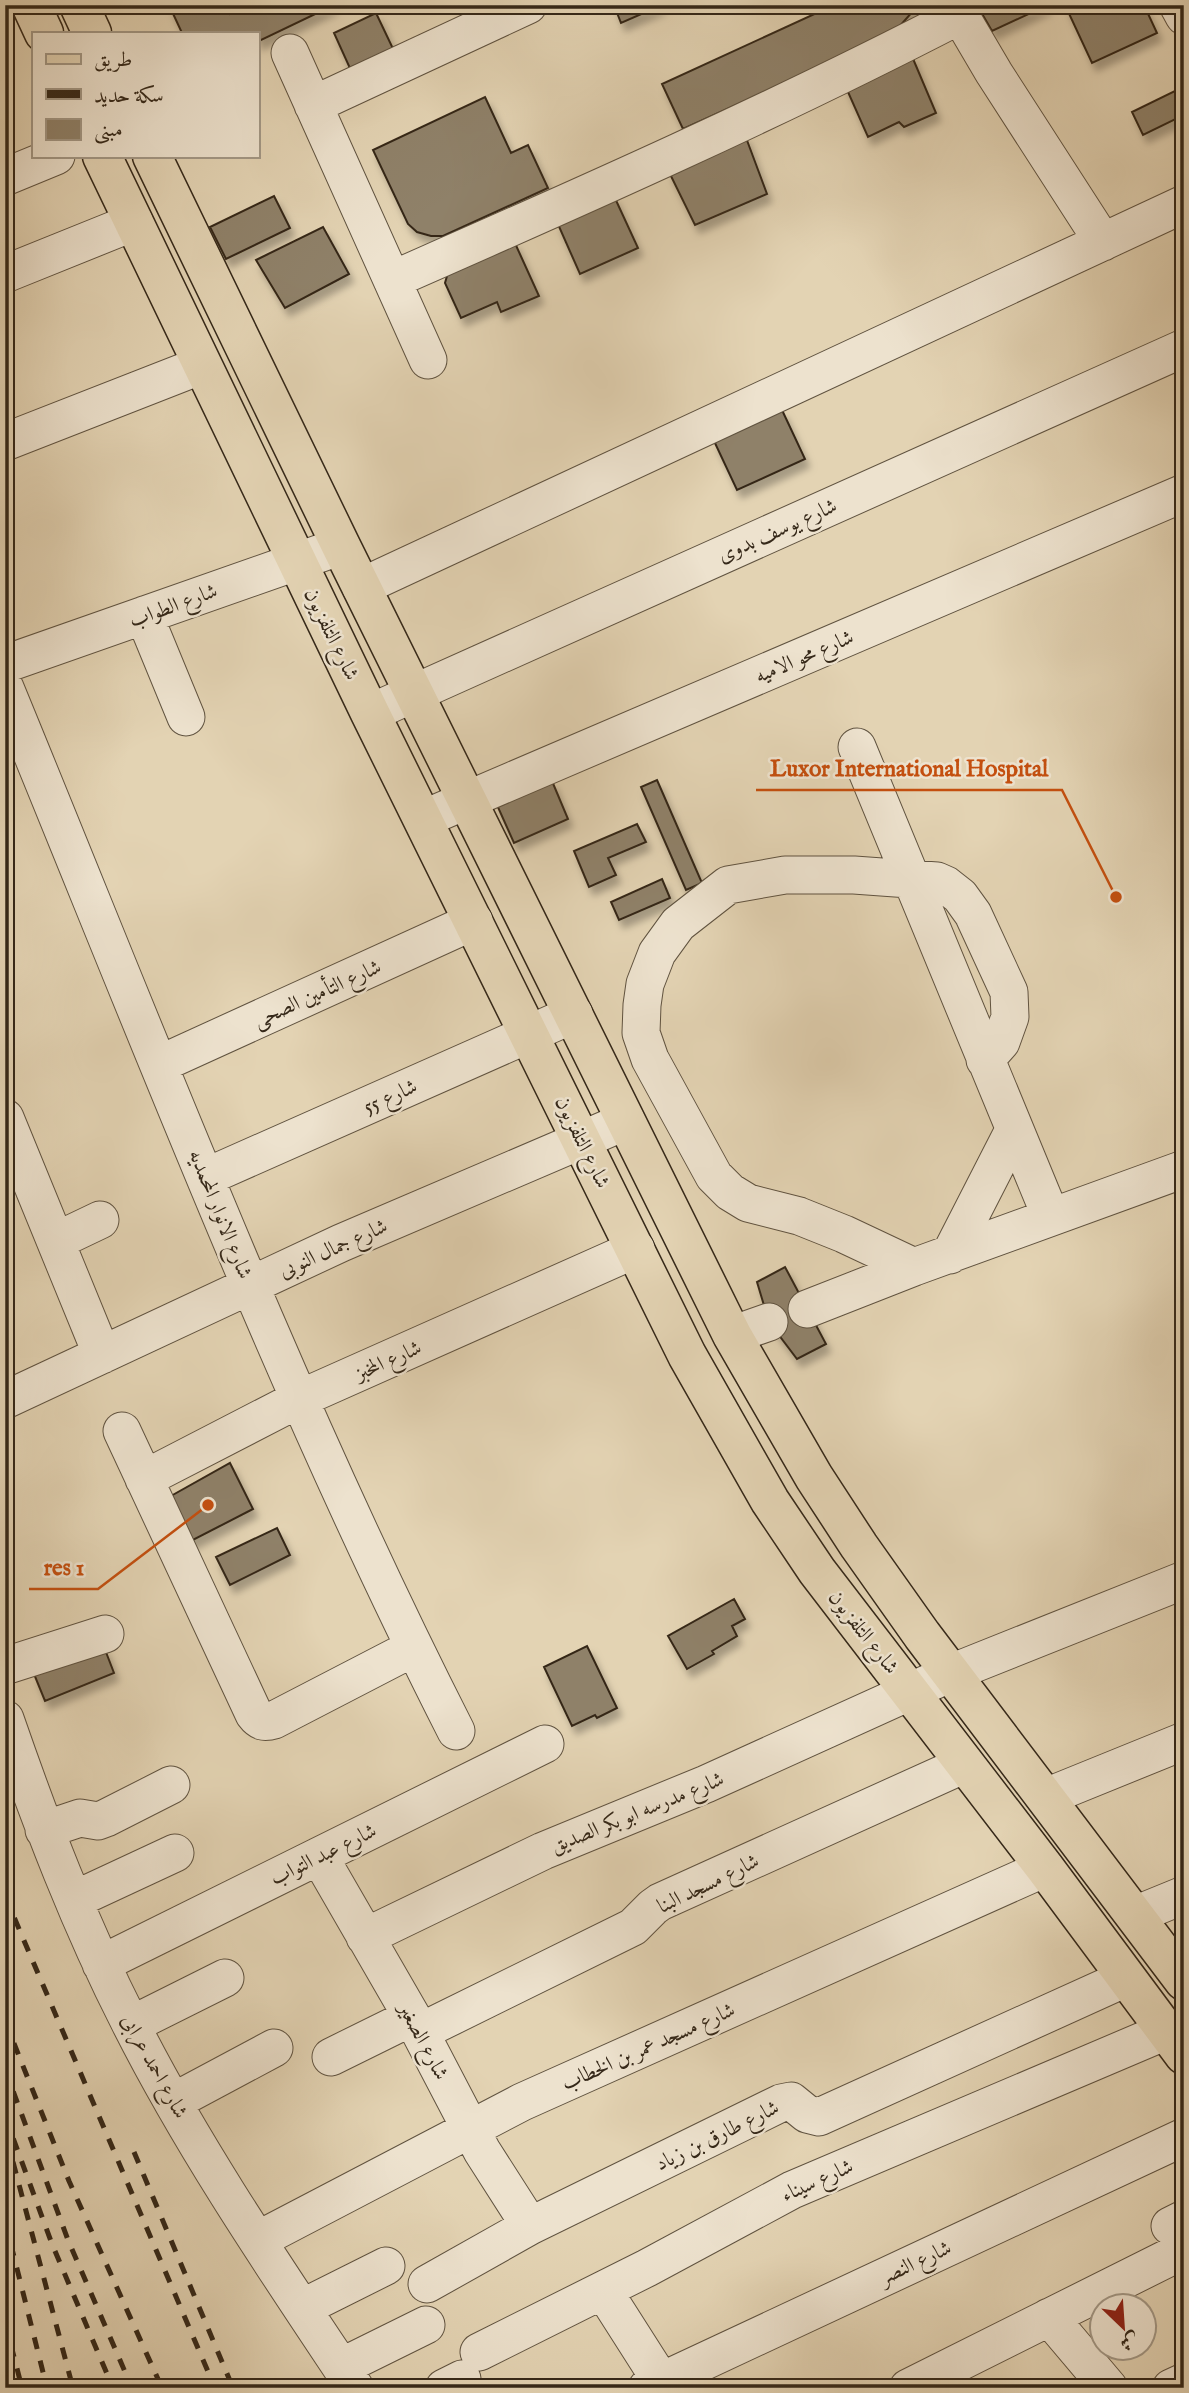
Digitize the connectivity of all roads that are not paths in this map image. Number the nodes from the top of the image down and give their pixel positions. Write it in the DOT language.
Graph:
graph roads {
  1 [pos="31,5"];
  2 [pos="79,5"];
  3 [pos="528,5"];
  4 [pos="1178,5"];
  5 [pos="957,10"];
  6 [pos="1184,16"];
  7 [pos="44,32"];
  8 [pos="92,32"];
  9 [pos="290,53"];
  10 [pos="313,105"];
  11 [pos="51,158"];
  12 [pos="103,158"];
  13 [pos="153,158"];
  14 [pos="5,177"];
  15 [pos="1184,204"];
  16 [pos="134,222"];
  17 [pos="1103,242"];
  18 [pos="5,274"];
  19 [pos="392,280"];
  20 [pos="1184,348"];
  21 [pos="428,360"];
  22 [pos="202,365"];
  23 [pos="5,442"];
  24 [pos="1184,493"];
  25 [pos="341,546"];
  26 [pos="296,561"];
  27 [pos="361,587"];
  28 [pos="144,615"];
  29 [pos="5,664"];
  30 [pos="5,688"];
  31 [pos="414,694"];
  32 [pos="370,713"];
  33 [pos="187,717"];
  34 [pos="857,747"];
  35 [pos="468,800"];
  36 [pos="424,819"];
  37 [pos="910,879"];
  38 [pos="474,921"];
  39 [pos="574,1014"];
  40 [pos="530,1034"];
  41 [pos="985,1060"];
  42 [pos="159,1065"];
  43 [pos="5,1118"];
  44 [pos="626,1121"];
  45 [pos="1014,1130"];
  46 [pos="582,1139"];
  47 [pos="1184,1169"];
  48 [pos="206,1177"];
  49 [pos="1051,1217"];
  50 [pos="100,1220"];
  51 [pos="56,1241"];
  52 [pos="636,1249"];
  53 [pos="950,1255"];
  54 [pos="914,1267"];
  55 [pos="250,1285"];
  56 [pos="807,1309"];
  57 [pos="769,1322"];
  58 [pos="732,1335"];
  59 [pos="102,1354"];
  60 [pos="687,1355"];
  61 [pos="299,1399"];
  62 [pos="5,1400"];
  63 [pos="122,1431"];
  64 [pos="144,1479"];
  65 [pos="1184,1580"];
  66 [pos="104,1634"];
  67 [pos="413,1648"];
  68 [pos="5,1666"];
  69 [pos="951,1673"];
  70 [pos="911,1693"];
  71 [pos="982,1713"];
  72 [pos="5,1719"];
  73 [pos="456,1731"];
  74 [pos="943,1733"];
  75 [pos="1184,1741"];
  76 [pos="545,1744"];
  77 [pos="965,1763"];
  78 [pos="172,1785"];
  79 [pos="1046,1797"];
  80 [pos="44,1830"];
  81 [pos="175,1853"];
  82 [pos="319,1856"];
  83 [pos="1045,1868"];
  84 [pos="1184,1895"];
  85 [pos="74,1900"];
  86 [pos="1135,1915"];
  87 [pos="365,1937"];
  88 [pos="101,1964"];
  89 [pos="225,1978"];
  90 [pos="1126,1978"];
  91 [pos="1184,1981"];
  92 [pos="131,2025"];
  93 [pos="416,2025"];
  94 [pos="1175,2043"];
  95 [pos="274,2048"];
  96 [pos="331,2057"];
  97 [pos="173,2102"];
  98 [pos="470,2129"];
  99 [pos="1184,2137"];
  100 [pos="530,2226"];
  101 [pos="1179,2232"];
  102 [pos="258,2239"];
  103 [pos="386,2266"];
  104 [pos="427,2284"];
  105 [pos="603,2290"];
  106 [pos="302,2308"];
  107 [pos="1048,2317"];
  108 [pos="426,2325"];
  109 [pos="461,2373"];
  110 [pos="348,2377"];
  111 [pos="1184,2382"];
  112 [pos="654,2384"];
  113 [pos="920,2385"];
  114 [pos="1109,2388"];
  115 [pos="1171,2388"];
  1 -- 7 [label="main road"];
  2 -- 8 [label="main road"];
  3 -- 10 [label="street"];
  4 -- 6 [label="street"];
  5 -- 17 [label="street"];
  5 -- 19 [label="street"];
  9 -- 10 [label="street"];
  10 -- 19 [label="street"];
  11 -- 14 [label="street"];
  12 -- 16 [label="main road, شارع التلفزيون"];
  13 -- 25 [label="main road, شارع التلفزيون"];
  15 -- 17 [label="street"];
  16 -- 18 [label="street"];
  16 -- 22 [label="main road, شارع التلفزيون"];
  17 -- 27 [label="street"];
  19 -- 21 [label="street"];
  20 -- 31 [label="street, شارع يوسف بدوى"];
  22 -- 23 [label="street"];
  22 -- 26 [label="main road, شارع التلفزيون"];
  24 -- 35 [label="street, شارع محو الاميه"];
  25 -- 26 [label="street, شارع الطواب"];
  25 -- 27 [label="main road, شارع التلفزيون"];
  26 -- 28 [label="street, شارع الطواب"];
  26 -- 32 [label="main road, شارع التلفزيون"];
  27 -- 31 [label="main road, شارع التلفزيون"];
  28 -- 29 [label="street, شارع الطواب"];
  28 -- 33 [label="street"];
  30 -- 42 [label="street, شارع الانوار المحمديه"];
  31 -- 32 [label="street, شارع يوسف بدوى"];
  31 -- 35 [label="main road, شارع التلفزيون"];
  32 -- 36 [label="main road, شارع التلفزيون"];
  34 -- 37 [label="street"];
  35 -- 36 [label="street, شارع محو الاميه"];
  35 -- 39 [label="main road, شارع التلفزيون"];
  36 -- 38 [label="main road, شارع التلفزيون"];
  37 -- 41 [label="street"];
  37 -- 41 [label="street"];
  37 -- 54 [label="street"];
  38 -- 40 [label="main road, شارع التلفزيون"];
  38 -- 42 [label="street, شارع التأمين الصحى"];
  39 -- 40 [label="street, شارع 55"];
  39 -- 44 [label="main road, شارع التلفزيون"];
  40 -- 46 [label="main road, شارع التلفزيون"];
  40 -- 48 [label="street, شارع 55"];
  41 -- 45 [label="street"];
  42 -- 48 [label="street, شارع الانوار المحمديه"];
  43 -- 51 [label="street"];
  44 -- 46 [label="street, شارع جمال النوبى"];
  44 -- 58 [label="main road, شارع التلفزيون"];
  45 -- 49 [label="street"];
  45 -- 53 [label="street"];
  46 -- 52 [label="main road, شارع التلفزيون"];
  46 -- 55 [label="street, شارع جمال النوبى"];
  47 -- 49 [label="street"];
  48 -- 55 [label="street, شارع الانوار المحمديه"];
  49 -- 53 [label="street"];
  50 -- 51 [label="street"];
  51 -- 59 [label="street"];
  52 -- 60 [label="main road, شارع التلفزيون"];
  52 -- 61 [label="street, شارع المخبز"];
  53 -- 54 [label="street"];
  54 -- 56 [label="street"];
  55 -- 59 [label="street, شارع جمال النوبى"];
  55 -- 61 [label="street, شارع الانوار المحمديه"];
  57 -- 58 [label="street"];
  58 -- 60 [label="main road"];
  58 -- 69 [label="main road, شارع التلفزيون"];
  59 -- 62 [label="street, شارع جمال النوبى"];
  60 -- 70 [label="main road, شارع التلفزيون"];
  61 -- 64 [label="street, شارع المخبز"];
  61 -- 67 [label="street, شارع الانوار المحمديه"];
  63 -- 64 [label="street"];
  64 -- 67 [label="street"];
  65 -- 69 [label="street, شارع مدرسه ابو بكر الصديق"];
  66 -- 68 [label="street"];
  67 -- 73 [label="street, شارع الانوار المحمديه"];
  69 -- 70 [label="street, شارع مدرسه ابو بكر الصديق"];
  69 -- 71 [label="main road, شارع التلفزيون"];
  70 -- 74 [label="main road, شارع التلفزيون"];
  70 -- 87 [label="street, شارع مدرسه ابو بكر الصديق"];
  71 -- 74 [label="main road"];
  71 -- 79 [label="main road, شارع التلفزيون"];
  72 -- 80 [label="street, شارع احمد عرابى"];
  74 -- 77 [label="main road, شارع التلفزيون"];
  75 -- 79 [label="street"];
  76 -- 82 [label="street, شارع عبد التواب"];
  77 -- 83 [label="main road, شارع التلفزيون"];
  77 -- 93 [label="street, شارع مسجد البنا"];
  78 -- 80 [label="street"];
  79 -- 86 [label="main road, شارع التلفزيون"];
  80 -- 85 [label="street, شارع احمد عرابى"];
  81 -- 85 [label="street"];
  82 -- 87 [label="street, شارع الصغير"];
  82 -- 88 [label="street, شارع عبد التواب"];
  83 -- 90 [label="main road, شارع التلفزيون"];
  83 -- 98 [label="street, شارع مسجد عمر بن الخطاب"];
  84 -- 86 [label="street"];
  85 -- 88 [label="street, شارع احمد عرابى"];
  86 -- 91 [label="main road, شارع التلفزيون"];
  87 -- 93 [label="street, شارع الصغير"];
  88 -- 92 [label="street, شارع احمد عرابى"];
  89 -- 92 [label="street"];
  90 -- 94 [label="main road, شارع التلفزيون"];
  90 -- 100 [label="street, شارع طارق بن زياد"];
  92 -- 97 [label="street, شارع احمد عرابى"];
  93 -- 96 [label="street, شارع مسجد البنا"];
  93 -- 98 [label="street, شارع الصغير"];
  94 -- 105 [label="street, شارع سيناء"];
  95 -- 97 [label="street"];
  97 -- 102 [label="street, شارع احمد عرابى"];
  98 -- 100 [label="street, شارع الصغير"];
  98 -- 102 [label="street, شارع مسجد عمر بن الخطاب"];
  99 -- 112 [label="street, شارع النصر"];
  100 -- 104 [label="street, شارع طارق بن زياد"];
  101 -- 107 [label="street"];
  102 -- 106 [label="street, شارع احمد عرابى"];
  103 -- 106 [label="street"];
  105 -- 109 [label="street, شارع سيناء"];
  105 -- 112 [label="street"];
  106 -- 110 [label="street, شارع احمد عرابى"];
  107 -- 113 [label="street"];
  107 -- 114 [label="street"];
  108 -- 110 [label="street"];
  111 -- 115 [label="street"];
}
